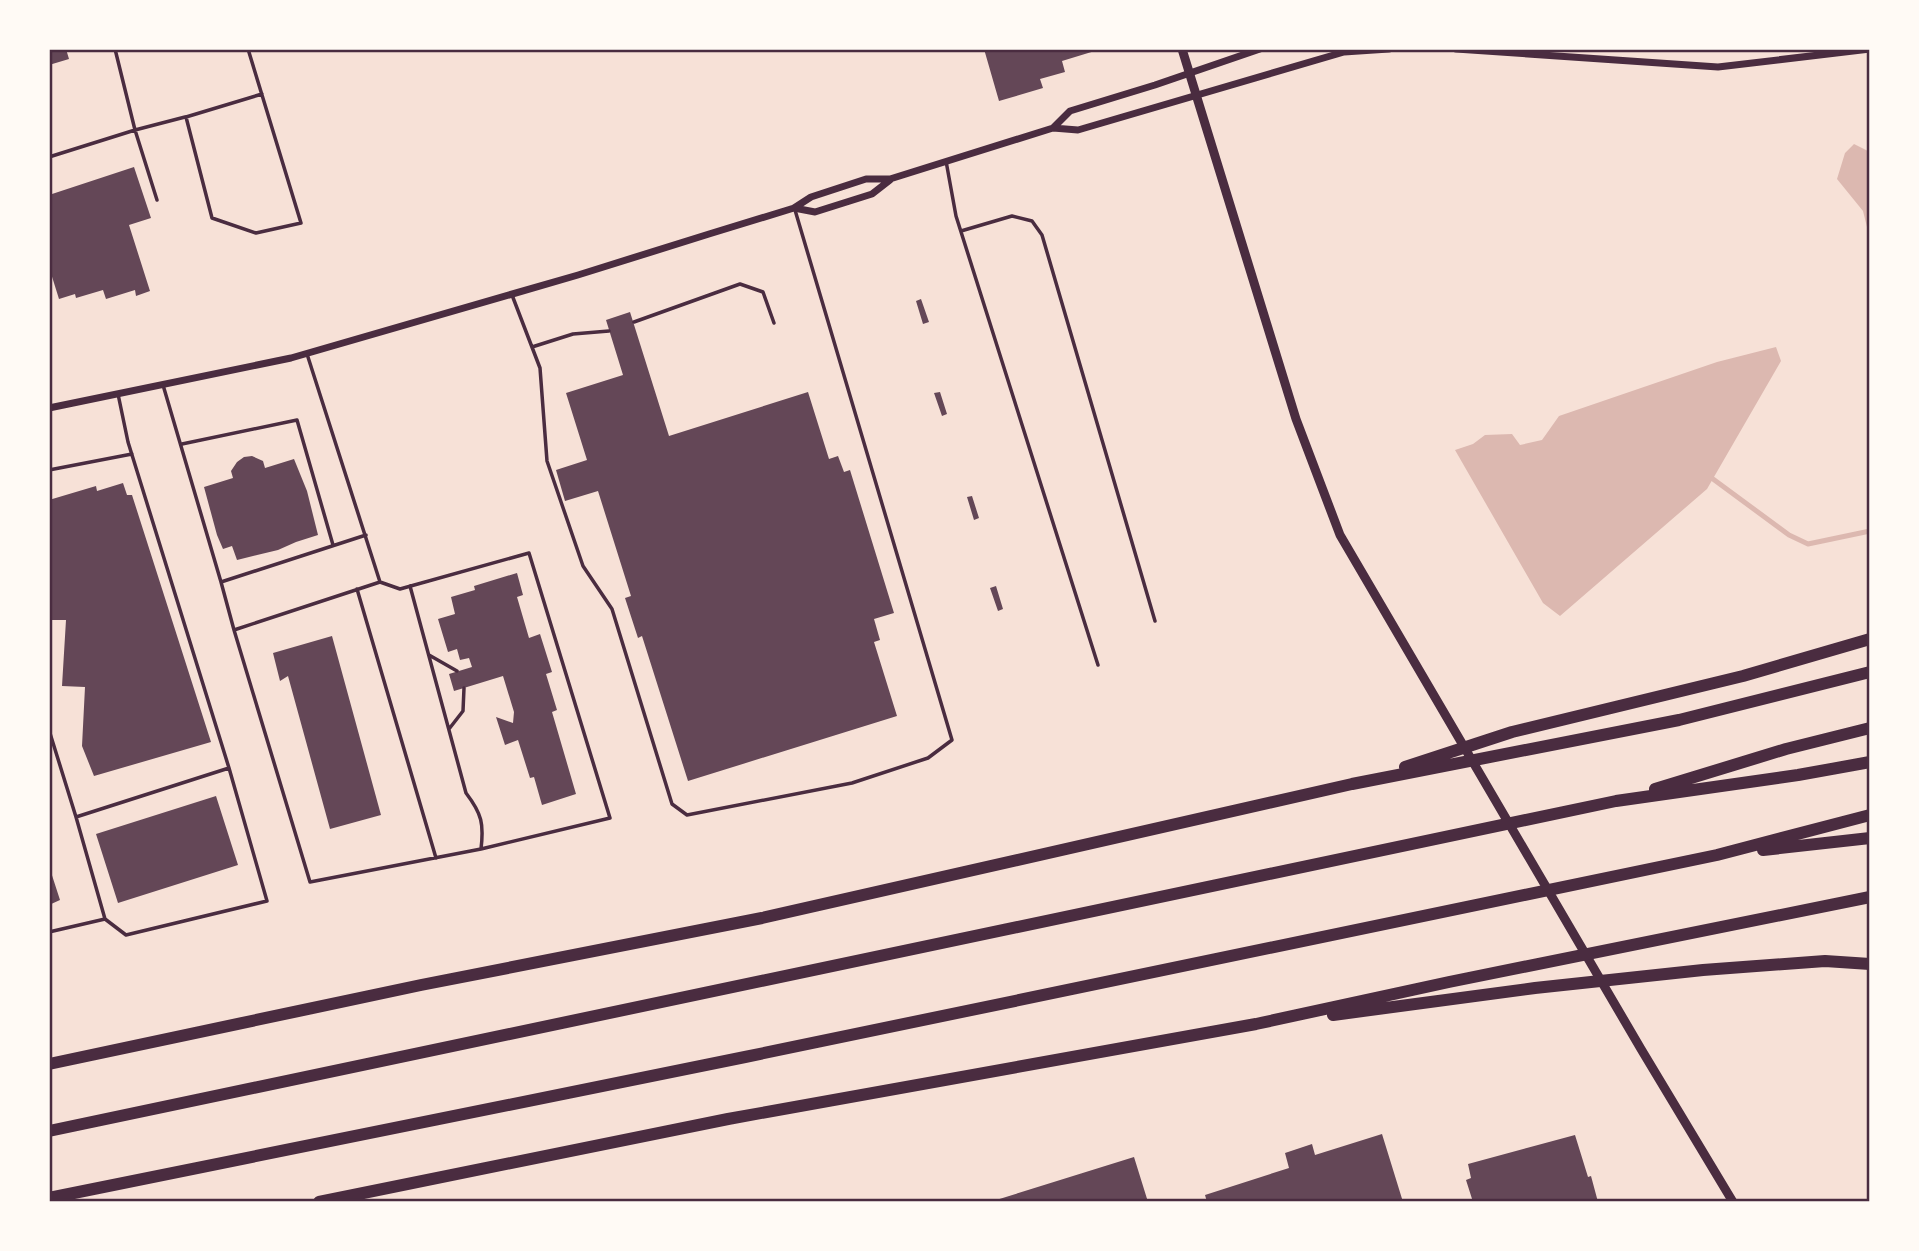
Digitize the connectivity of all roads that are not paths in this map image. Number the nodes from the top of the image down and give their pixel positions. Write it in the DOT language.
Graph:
graph roads {
  1 [pos="115,49"];
  2 [pos="248,49"];
  3 [pos="1182,49"];
  4 [pos="1260,49"];
  5 [pos="1389,49"];
  6 [pos="1456,49"];
  7 [pos="1870,49"];
  8 [pos="1190,74"];
  9 [pos="262,94"];
  10 [pos="1196,94"];
  11 [pos="186,117"];
  12 [pos="1053,128"];
  13 [pos="135,130"];
  14 [pos="49,157"];
  15 [pos="946,161"];
  16 [pos="890,179"];
  17 [pos="157,200"];
  18 [pos="794,208"];
  19 [pos="961,231"];
  20 [pos="512,294"];
  21 [pos="634,322"];
  22 [pos="774,323"];
  23 [pos="609,331"];
  24 [pos="532,347"];
  25 [pos="307,353"];
  26 [pos="163,384"];
  27 [pos="118,394"];
  28 [pos="49,408"];
  29 [pos="182,444"];
  30 [pos="132,454"];
  31 [pos="49,470"];
  32 [pos="366,535"];
  33 [pos="333,545"];
  34 [pos="220,582"];
  35 [pos="380,582"];
  36 [pos="410,586"];
  37 [pos="357,589"];
  38 [pos="1155,621"];
  39 [pos="234,630"];
  40 [pos="1870,639"];
  41 [pos="429,655"];
  42 [pos="1098,665"];
  43 [pos="457,671"];
  44 [pos="1870,672"];
  45 [pos="464,688"];
  46 [pos="1870,728"];
  47 [pos="449,729"];
  48 [pos="49,730"];
  49 [pos="1870,762"];
  50 [pos="229,768"];
  51 [pos="1352,784"];
  52 [pos="1616,801"];
  53 [pos="1870,815"];
  54 [pos="76,817"];
  55 [pos="1870,838"];
  56 [pos="481,849"];
  57 [pos="1717,855"];
  58 [pos="436,858"];
  59 [pos="1870,897"];
  60 [pos="105,919"];
  61 [pos="49,932"];
  62 [pos="1870,964"];
  63 [pos="1256,1024"];
  64 [pos="49,1064"];
  65 [pos="49,1131"];
  66 [pos="49,1198"];
  67 [pos="319,1202"];
  68 [pos="1733,1202"];
  1 -- 13 [label="lane"];
  2 -- 9 [label="lane"];
  3 -- 8 [label="street"];
  4 -- 8 [label="street"];
  5 -- 10 [label="street"];
  6 -- 7 [label="street"];
  8 -- 10 [label="street"];
  8 -- 12 [label="street"];
  9 -- 11 [label="lane"];
  9 -- 11 [label="lane"];
  10 -- 12 [label="street"];
  10 -- 68 [label="street"];
  11 -- 13 [label="lane"];
  12 -- 15 [label="street"];
  13 -- 14 [label="lane"];
  13 -- 17 [label="lane"];
  15 -- 16 [label="street"];
  15 -- 19 [label="lane"];
  16 -- 18 [label="street"];
  16 -- 18 [label="street"];
  18 -- 20 [label="street"];
  18 -- 24 [label="lane"];
  19 -- 38 [label="lane"];
  19 -- 42 [label="lane"];
  20 -- 24 [label="lane"];
  20 -- 25 [label="street"];
  21 -- 22 [label="lane"];
  23 -- 24 [label="lane"];
  25 -- 26 [label="street"];
  25 -- 32 [label="lane"];
  26 -- 27 [label="street"];
  26 -- 29 [label="lane"];
  27 -- 28 [label="street"];
  27 -- 30 [label="lane"];
  29 -- 33 [label="lane"];
  29 -- 34 [label="lane"];
  30 -- 31 [label="lane"];
  30 -- 50 [label="lane"];
  32 -- 33 [label="lane"];
  32 -- 35 [label="lane"];
  33 -- 34 [label="lane"];
  34 -- 39 [label="lane"];
  35 -- 36 [label="lane"];
  35 -- 37 [label="lane"];
  36 -- 41 [label="lane"];
  36 -- 56 [label="lane"];
  37 -- 39 [label="lane"];
  37 -- 58 [label="lane"];
  39 -- 58 [label="lane"];
  40 -- 51 [label="highway"];
  41 -- 43 [label="lane"];
  41 -- 47 [label="lane"];
  44 -- 51 [label="highway"];
  45 -- 47 [label="lane"];
  46 -- 52 [label="highway"];
  47 -- 56 [label="lane"];
  48 -- 54 [label="lane"];
  49 -- 52 [label="highway"];
  50 -- 54 [label="lane"];
  50 -- 60 [label="lane"];
  51 -- 64 [label="highway"];
  52 -- 65 [label="highway"];
  53 -- 57 [label="highway"];
  54 -- 60 [label="lane"];
  55 -- 57 [label="highway"];
  56 -- 58 [label="lane"];
  57 -- 66 [label="highway"];
  59 -- 63 [label="highway"];
  60 -- 61 [label="lane"];
  62 -- 63 [label="highway"];
  63 -- 67 [label="highway"];
}
